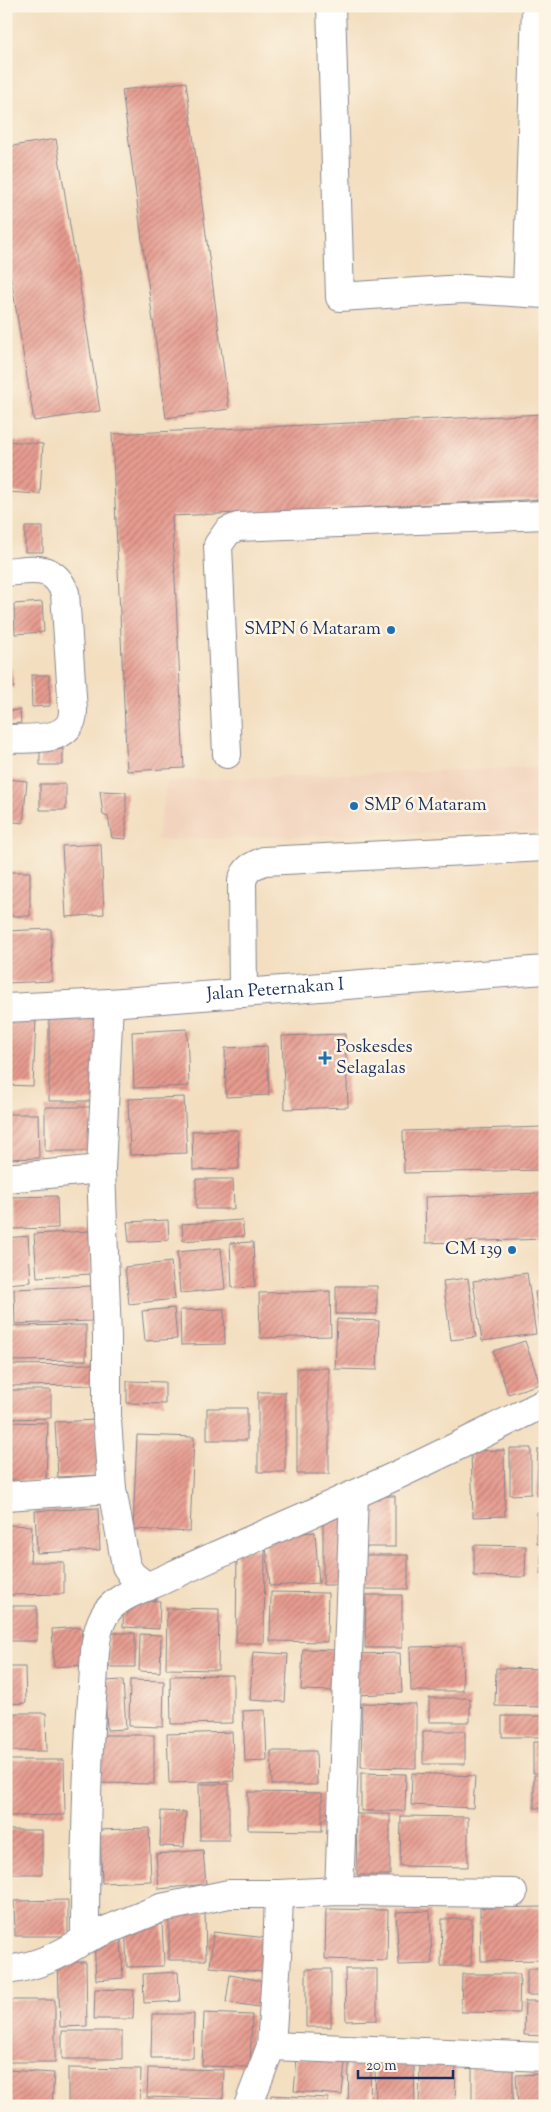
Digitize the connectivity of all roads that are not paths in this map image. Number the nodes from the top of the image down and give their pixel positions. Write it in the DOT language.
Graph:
graph roads {
  1 [pos="331,6"];
  2 [pos="536,6"];
  3 [pos="536,294"];
  4 [pos="545,515"];
  5 [pos="6,572"];
  6 [pos="6,739"];
  7 [pos="227,754"];
  8 [pos="545,847"];
  9 [pos="545,970"];
  10 [pos="243,993"];
  11 [pos="109,1003"];
  12 [pos="6,1008"];
  13 [pos="101,1169"];
  14 [pos="6,1178"];
  15 [pos="545,1403"];
  16 [pos="112,1488"];
  17 [pos="354,1495"];
  18 [pos="6,1496"];
  19 [pos="147,1587"];
  20 [pos="339,1891"];
  21 [pos="513,1893"];
  22 [pos="278,1894"];
  23 [pos="85,1939"];
  24 [pos="6,1970"];
  25 [pos="271,2046"];
  26 [pos="545,2056"];
  27 [pos="248,2106"];
  1 -- 3 [label="street"];
  2 -- 3 [label="street"];
  4 -- 7 [label="street"];
  5 -- 6 [label="street"];
  8 -- 10 [label="street"];
  9 -- 10 [label="street, Jalan Peternakan I"];
  10 -- 11 [label="street, Jalan Peternakan I"];
  11 -- 12 [label="street, Jalan Peternakan I"];
  11 -- 13 [label="street"];
  13 -- 14 [label="street"];
  13 -- 16 [label="street"];
  15 -- 17 [label="street"];
  16 -- 18 [label="street"];
  16 -- 19 [label="street"];
  17 -- 19 [label="street"];
  17 -- 20 [label="street"];
  19 -- 23 [label="street"];
  20 -- 21 [label="street"];
  20 -- 22 [label="street"];
  22 -- 23 [label="street"];
  22 -- 25 [label="street"];
  23 -- 24 [label="street"];
  25 -- 26 [label="street"];
  25 -- 27 [label="street"];
}
